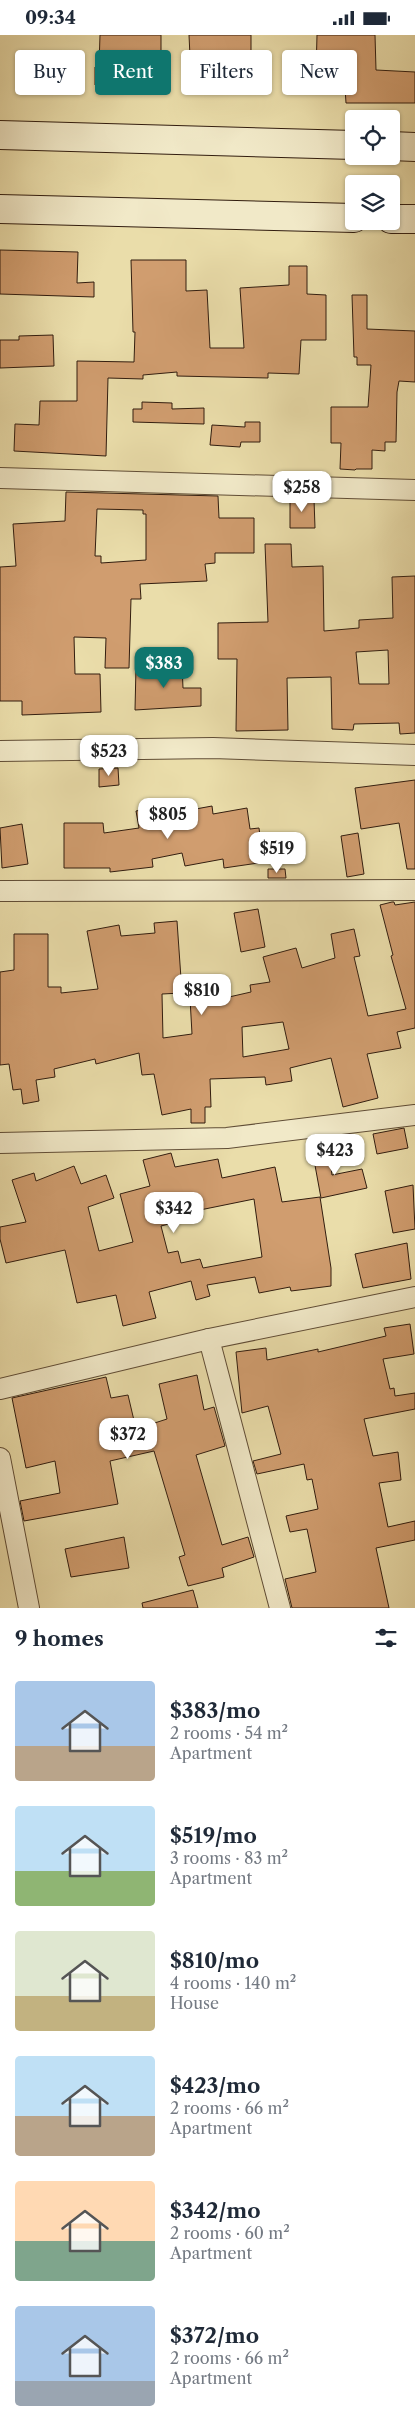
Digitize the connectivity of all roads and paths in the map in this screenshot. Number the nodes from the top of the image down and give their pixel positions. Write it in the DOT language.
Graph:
graph roads {
  1 [pos="0,135"];
  2 [pos="345,145"];
  3 [pos="400,146"];
  4 [pos="415,147"];
  5 [pos="0,209"];
  6 [pos="345,218"];
  7 [pos="400,219"];
  8 [pos="415,219"];
  9 [pos="0,478"];
  10 [pos="415,490"];
  11 [pos="0,751"];
  12 [pos="415,755"];
  13 [pos="415,890"];
  14 [pos="0,891"];
  15 [pos="415,1115"];
  16 [pos="0,1143"];
  17 [pos="415,1297"];
  18 [pos="209,1339"];
  19 [pos="0,1389"];
  20 [pos="0,1458"];
  21 [pos="29,1608"];
  22 [pos="280,1608"];
  1 -- 2 [label="main road"];
  3 -- 4 [label="main road"];
  5 -- 6 [label="main road"];
  7 -- 8 [label="main road"];
  9 -- 10 [label="street"];
  11 -- 12 [label="street"];
  13 -- 14 [label="street"];
  15 -- 16 [label="street"];
  17 -- 18 [label="street"];
  18 -- 19 [label="street"];
  18 -- 22 [label="street"];
  20 -- 21 [label="street"];
}
